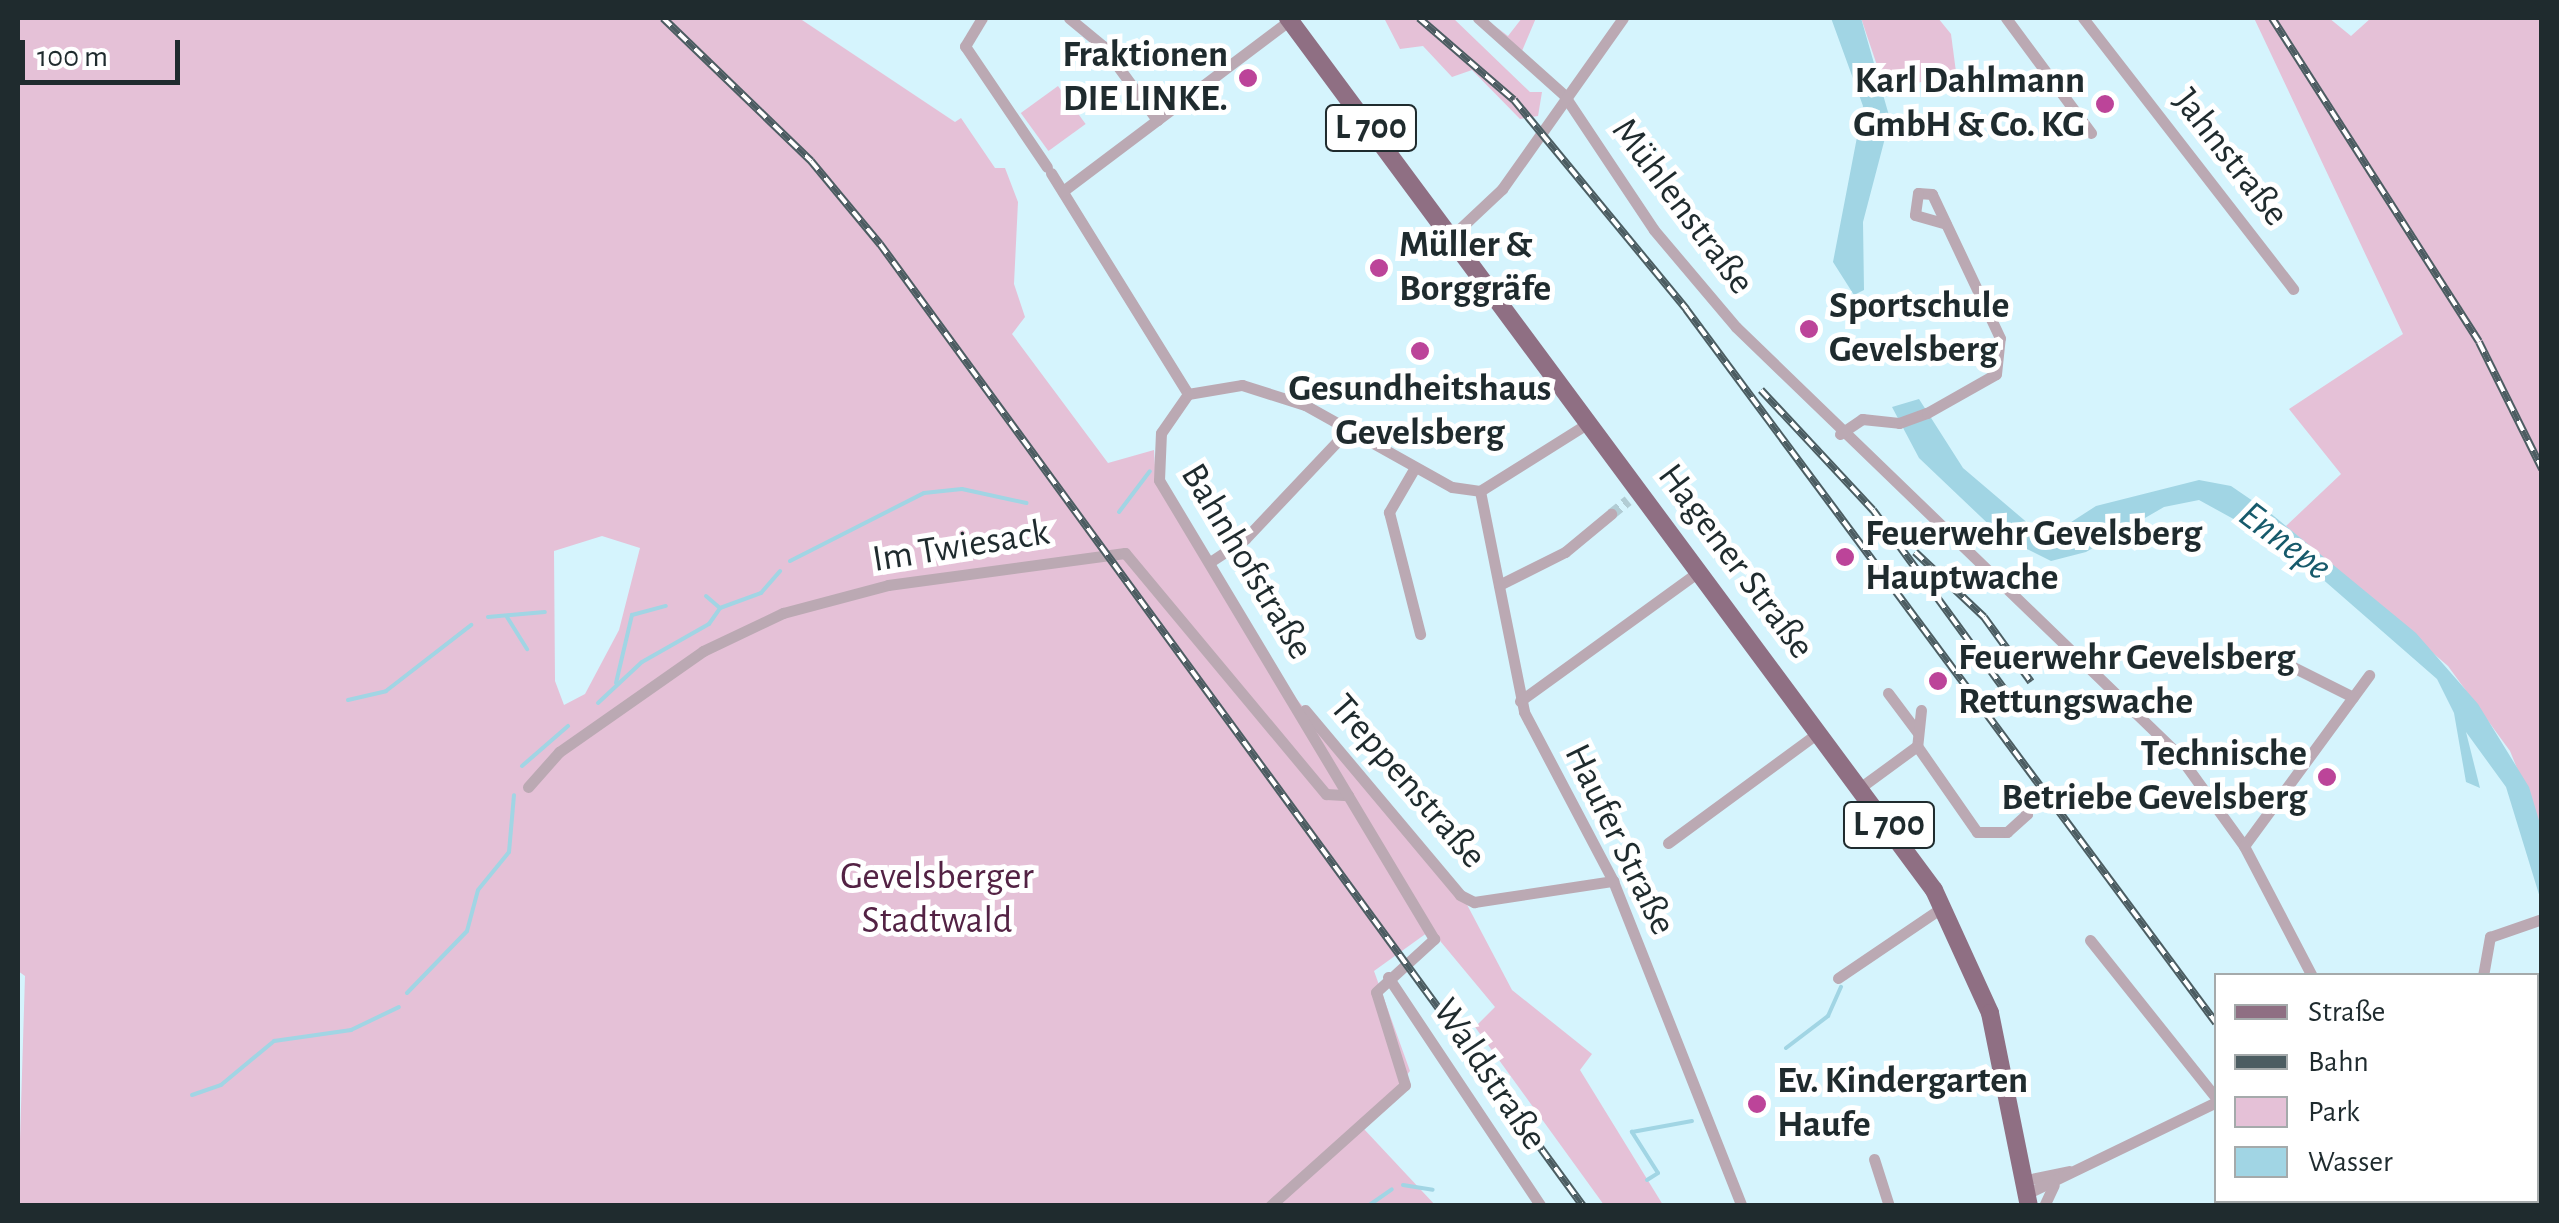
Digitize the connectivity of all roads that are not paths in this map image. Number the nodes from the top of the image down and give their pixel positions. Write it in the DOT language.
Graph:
graph roads {
  1 [pos="982,18"];
  2 [pos="1068,18"];
  3 [pos="1478,18"];
  4 [pos="1623,18"];
  5 [pos="2006,18"];
  6 [pos="2084,18"];
  7 [pos="1289,19"];
  8 [pos="1564,94"];
  9 [pos="1157,120"];
  10 [pos="2091,133"];
  11 [pos="1064,191"];
  12 [pos="1946,224"];
  13 [pos="1452,236"];
  14 [pos="2293,289"];
  15 [pos="1188,394"];
  16 [pos="1590,422"];
  17 [pos="1349,429"];
  18 [pos="1840,434"];
  19 [pos="1414,469"];
  20 [pos="1480,491"];
  21 [pos="1611,514"];
  22 [pos="1210,562"];
  23 [pos="1701,570"];
  24 [pos="1499,585"];
  25 [pos="1420,634"];
  26 [pos="2285,664"];
  27 [pos="2369,675"];
  28 [pos="1283,683"];
  29 [pos="1888,692"];
  30 [pos="2353,697"];
  31 [pos="1520,701"];
  32 [pos="1921,710"];
  33 [pos="1818,733"];
  34 [pos="1918,740"];
  35 [pos="528,787"];
  36 [pos="1861,787"];
  37 [pos="2022,794"];
  38 [pos="1348,796"];
  39 [pos="1668,843"];
  40 [pos="2244,846"];
  41 [pos="1613,881"];
  42 [pos="1944,908"];
  43 [pos="2542,919"];
  44 [pos="2090,940"];
  45 [pos="2310,973"];
  46 [pos="2484,973"];
  47 [pos="1388,978"];
  48 [pos="1838,978"];
  49 [pos="2214,1097"];
  50 [pos="2214,1101"];
  51 [pos="1874,1159"];
  52 [pos="2069,1171"];
  53 [pos="2054,1185"];
  54 [pos="2024,1197"];
  55 [pos="1270,1206"];
  56 [pos="1541,1206"];
  57 [pos="1742,1206"];
  58 [pos="1889,1206"];
  59 [pos="2044,1206"];
  1 -- 11 [label="street"];
  2 -- 9 [label="street"];
  3 -- 8 [label="street, Mühlenstraße"];
  4 -- 8 [label="street"];
  5 -- 10 [label="street"];
  6 -- 14 [label="street, Jahnstraße"];
  7 -- 9 [label="street"];
  7 -- 13 [label="main road, Hagener Straße / L 700"];
  8 -- 13 [label="street"];
  8 -- 18 [label="street, Mühlenstraße"];
  9 -- 11 [label="street"];
  11 -- 15 [label="street"];
  12 -- 18 [label="street"];
  13 -- 16 [label="main road, Hagener Straße / L 700"];
  15 -- 17 [label="street"];
  15 -- 22 [label="street, Bahnhofstraße"];
  16 -- 20 [label="street"];
  16 -- 23 [label="main road, Hagener Straße / L 700"];
  17 -- 19 [label="street"];
  17 -- 22 [label="street"];
  18 -- 40 [label="street, Mühlenstraße"];
  19 -- 20 [label="street"];
  19 -- 25 [label="street"];
  20 -- 24 [label="street, Haufer Straße"];
  21 -- 24 [label="street"];
  22 -- 28 [label="street, Bahnhofstraße"];
  23 -- 31 [label="street"];
  23 -- 33 [label="main road, Hagener Straße / L 700"];
  24 -- 31 [label="street, Haufer Straße"];
  26 -- 30 [label="street"];
  27 -- 30 [label="street"];
  28 -- 38 [label="street, Bahnhofstraße"];
  28 -- 41 [label="street, Treppenstraße"];
  29 -- 34 [label="street"];
  30 -- 40 [label="street"];
  31 -- 41 [label="street, Haufer Straße"];
  32 -- 34 [label="street"];
  33 -- 36 [label="main road, Hagener Straße / L 700"];
  33 -- 39 [label="street"];
  34 -- 36 [label="street"];
  34 -- 37 [label="street"];
  35 -- 38 [label="street, Im Twiesack"];
  36 -- 42 [label="main road, Hagener Straße / L 700"];
  38 -- 47 [label="street, Bahnhofstraße"];
  40 -- 45 [label="street, Mühlenstraße"];
  41 -- 57 [label="street, Haufer Straße"];
  42 -- 48 [label="street"];
  42 -- 54 [label="main road, Hagener Straße / L 700"];
  43 -- 46 [label="street"];
  44 -- 49 [label="street"];
  47 -- 55 [label="street"];
  47 -- 56 [label="street, Waldstraße"];
  50 -- 52 [label="street"];
  51 -- 58 [label="street"];
  52 -- 53 [label="street"];
  52 -- 54 [label="street"];
  53 -- 54 [label="street"];
  53 -- 59 [label="street"];
}
